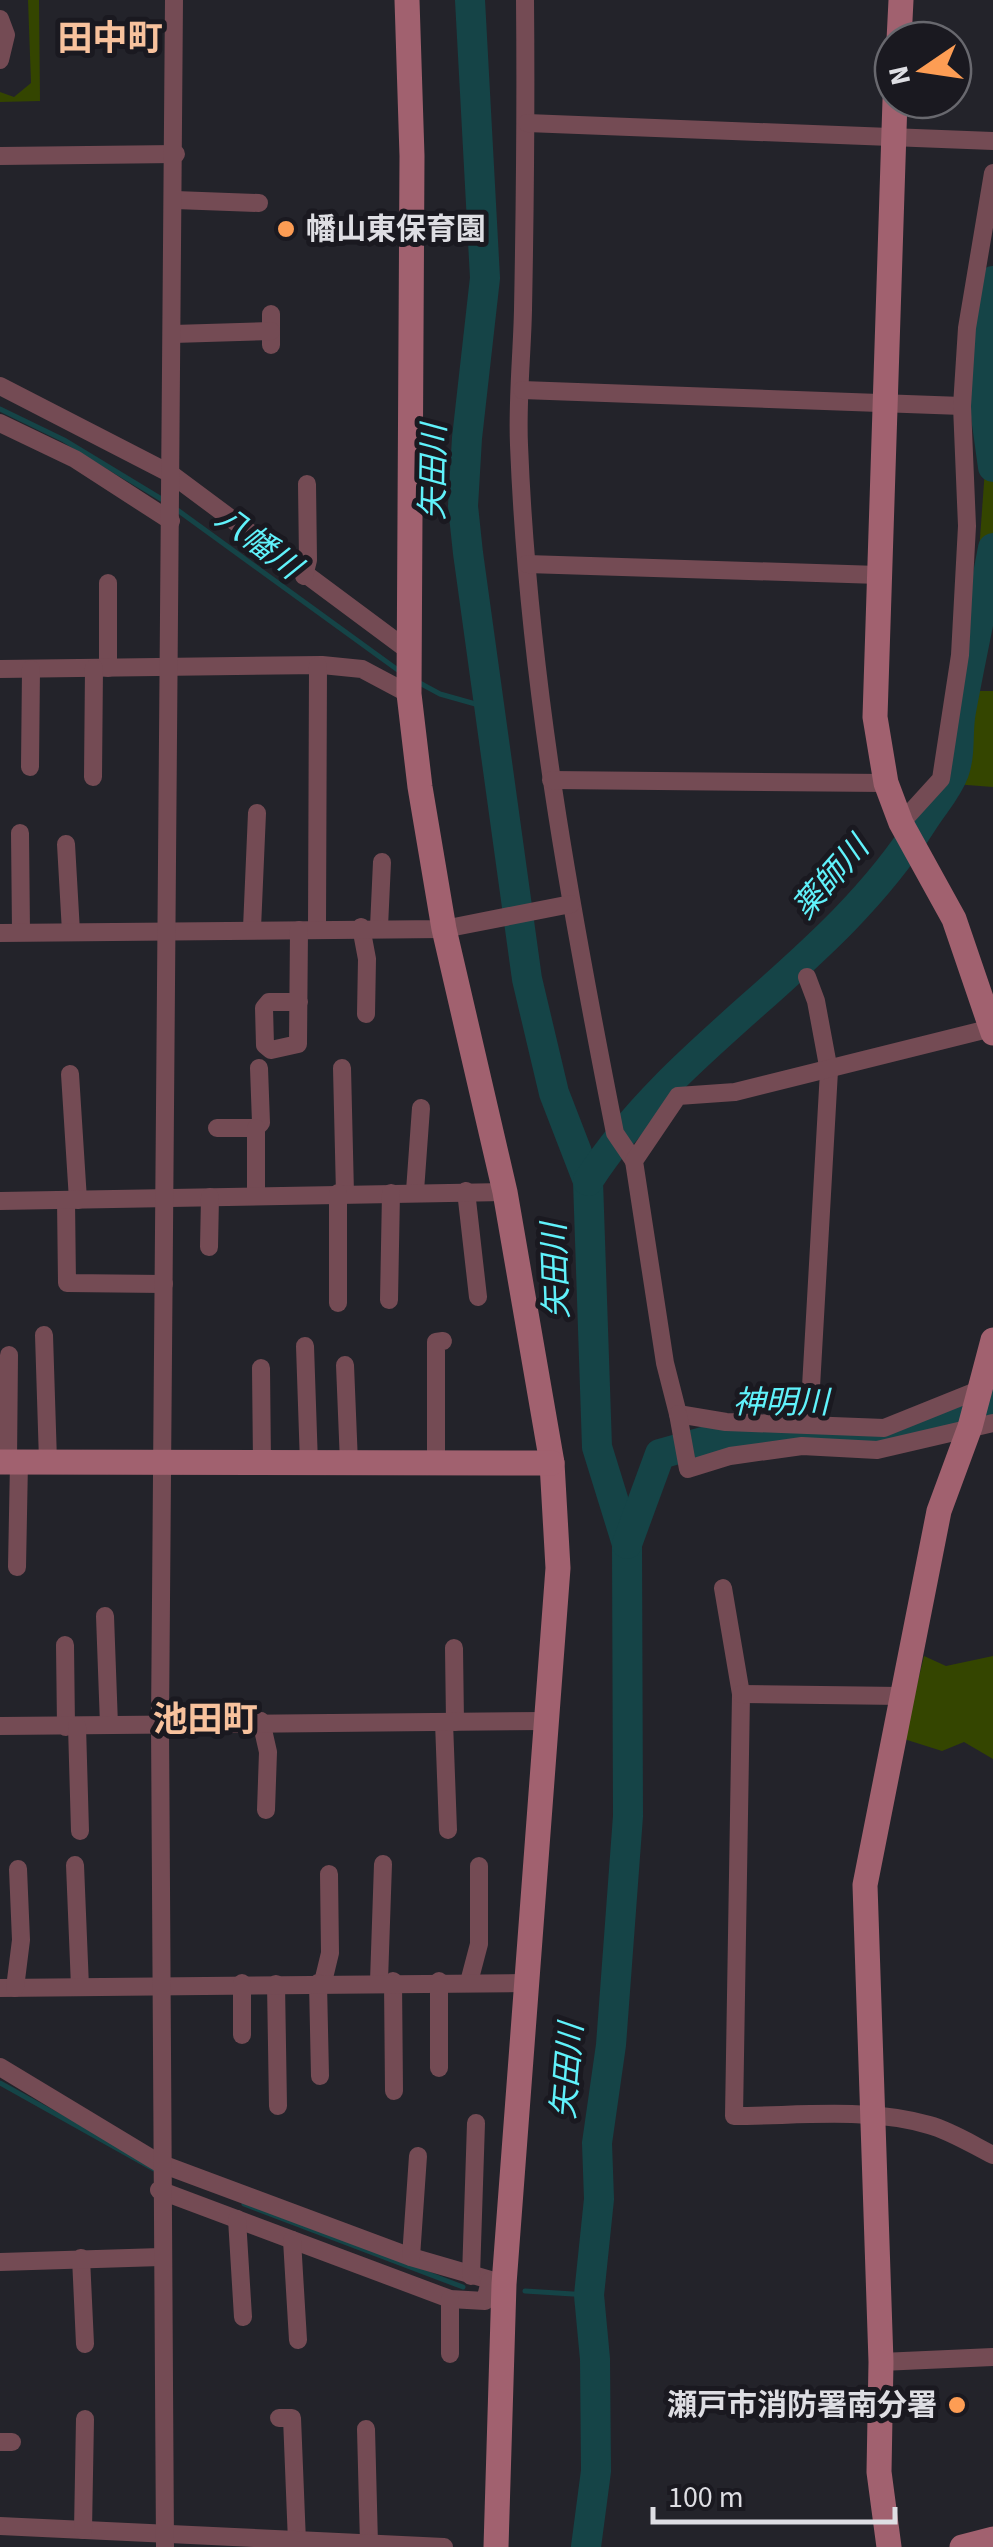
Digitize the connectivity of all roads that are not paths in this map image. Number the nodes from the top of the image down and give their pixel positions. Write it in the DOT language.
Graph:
graph roads {
  1 [pos="174,0"];
  2 [pos="407,0"];
  3 [pos="524,0"];
  4 [pos="0,19"];
  5 [pos="0,60"];
  6 [pos="894,120"];
  7 [pos="526,123"];
  8 [pos="893,140"];
  9 [pos="993,141"];
  10 [pos="176,154"];
  11 [pos="0,156"];
  12 [pos="993,172"];
  13 [pos="175,200"];
  14 [pos="259,202"];
  15 [pos="271,330"];
  16 [pos="173,334"];
  17 [pos="0,386"];
  18 [pos="522,390"];
  19 [pos="885,402"];
  20 [pos="962,406"];
  21 [pos="0,423"];
  22 [pos="171,482"];
  23 [pos="306,484"];
  24 [pos="171,515"];
  25 [pos="528,564"];
  26 [pos="879,575"];
  27 [pos="304,576"];
  28 [pos="108,583"];
  29 [pos="318,666"];
  30 [pos="101,668"];
  31 [pos="171,668"];
  32 [pos="0,669"];
  33 [pos="31,669"];
  34 [pos="409,673"];
  35 [pos="30,767"];
  36 [pos="93,777"];
  37 [pos="551,780"];
  38 [pos="886,782"];
  39 [pos="257,813"];
  40 [pos="901,823"];
  41 [pos="20,833"];
  42 [pos="66,844"];
  43 [pos="382,862"];
  44 [pos="567,905"];
  45 [pos="370,927"];
  46 [pos="252,928"];
  47 [pos="449,928"];
  48 [pos="308,929"];
  49 [pos="22,932"];
  50 [pos="71,932"];
  51 [pos="166,932"];
  52 [pos="0,933"];
  53 [pos="807,977"];
  54 [pos="299,1002"];
  55 [pos="366,1014"];
  56 [pos="992,1030"];
  57 [pos="259,1068"];
  58 [pos="342,1068"];
  59 [pos="829,1071"];
  60 [pos="70,1074"];
  61 [pos="420,1108"];
  62 [pos="217,1128"];
  63 [pos="256,1128"];
  64 [pos="634,1161"];
  65 [pos="416,1190"];
  66 [pos="466,1191"];
  67 [pos="504,1192"];
  68 [pos="391,1193"];
  69 [pos="256,1194"];
  70 [pos="342,1194"];
  71 [pos="210,1197"];
  72 [pos="72,1200"];
  73 [pos="164,1200"];
  74 [pos="0,1201"];
  75 [pos="209,1247"];
  76 [pos="164,1284"];
  77 [pos="478,1297"];
  78 [pos="390,1300"];
  79 [pos="338,1304"];
  80 [pos="44,1335"];
  81 [pos="993,1340"];
  82 [pos="443,1341"];
  83 [pos="306,1346"];
  84 [pos="8,1355"];
  85 [pos="345,1366"];
  86 [pos="261,1368"];
  87 [pos="976,1391"];
  88 [pos="678,1414"];
  89 [pos="809,1422"];
  90 [pos="981,1425"];
  91 [pos="48,1461"];
  92 [pos="9,1462"];
  93 [pos="552,1462"];
  94 [pos="349,1463"];
  95 [pos="436,1463"];
  96 [pos="262,1464"];
  97 [pos="309,1464"];
  98 [pos="164,1465"];
  99 [pos="17,1566"];
  100 [pos="723,1588"];
  101 [pos="105,1616"];
  102 [pos="65,1646"];
  103 [pos="454,1648"];
  104 [pos="741,1694"];
  105 [pos="901,1696"];
  106 [pos="544,1720"];
  107 [pos="261,1721"];
  108 [pos="449,1722"];
  109 [pos="160,1723"];
  110 [pos="109,1725"];
  111 [pos="0,1726"];
  112 [pos="72,1726"];
  113 [pos="266,1810"];
  114 [pos="448,1830"];
  115 [pos="80,1831"];
  116 [pos="383,1864"];
  117 [pos="76,1865"];
  118 [pos="478,1866"];
  119 [pos="18,1869"];
  120 [pos="328,1874"];
  121 [pos="386,1981"];
  122 [pos="439,1981"];
  123 [pos="321,1982"];
  124 [pos="469,1982"];
  125 [pos="524,1982"];
  126 [pos="242,1984"];
  127 [pos="276,1984"];
  128 [pos="161,1985"];
  129 [pos="80,1987"];
  130 [pos="7,1988"];
  131 [pos="242,2034"];
  132 [pos="0,2067"];
  133 [pos="439,2068"];
  134 [pos="320,2076"];
  135 [pos="394,2091"];
  136 [pos="278,2106"];
  137 [pos="872,2116"];
  138 [pos="476,2123"];
  139 [pos="993,2155"];
  140 [pos="418,2156"];
  141 [pos="159,2164"];
  142 [pos="159,2189"];
  143 [pos="237,2219"];
  144 [pos="292,2240"];
  145 [pos="160,2257"];
  146 [pos="411,2257"];
  147 [pos="81,2258"];
  148 [pos="0,2262"];
  149 [pos="471,2276"];
  150 [pos="497,2282"];
  151 [pos="450,2299"];
  152 [pos="243,2317"];
  153 [pos="298,2340"];
  154 [pos="85,2344"];
  155 [pos="450,2354"];
  156 [pos="993,2358"];
  157 [pos="881,2362"];
  158 [pos="279,2418"];
  159 [pos="85,2419"];
  160 [pos="366,2430"];
  161 [pos="0,2526"];
  162 [pos="83,2530"];
  163 [pos="56,2538"];
  164 [pos="993,2539"];
  165 [pos="165,2540"];
  166 [pos="292,2543"];
  167 [pos="369,2544"];
  168 [pos="444,2547"];
  169 [pos="496,2547"];
  170 [pos="890,2547"];
  171 [pos="962,2547"];
  1 -- 10 [label="street"];
  2 -- 34 [label="street"];
  3 -- 7 [label="street"];
  4 -- 5 [label="street"];
  6 -- 8 [label="street"];
  7 -- 8 [label="street"];
  7 -- 18 [label="street"];
  8 -- 9 [label="street"];
  8 -- 19 [label="street"];
  10 -- 11 [label="street"];
  10 -- 13 [label="street"];
  12 -- 20 [label="street"];
  13 -- 14 [label="street"];
  13 -- 16 [label="street"];
  15 -- 16 [label="street"];
  16 -- 22 [label="street"];
  17 -- 22 [label="street"];
  18 -- 19 [label="street"];
  18 -- 25 [label="street"];
  19 -- 20 [label="street"];
  19 -- 26 [label="street"];
  20 -- 40 [label="street"];
  21 -- 24 [label="street"];
  22 -- 24 [label="street"];
  22 -- 27 [label="street"];
  23 -- 27 [label="street"];
  24 -- 31 [label="street"];
  25 -- 26 [label="street"];
  25 -- 37 [label="street"];
  26 -- 38 [label="street"];
  27 -- 34 [label="street"];
  28 -- 30 [label="street"];
  29 -- 31 [label="street"];
  29 -- 34 [label="street"];
  29 -- 48 [label="street"];
  30 -- 31 [label="street"];
  30 -- 33 [label="street"];
  30 -- 36 [label="street"];
  31 -- 51 [label="street"];
  32 -- 33 [label="street"];
  33 -- 35 [label="street"];
  34 -- 47 [label="street"];
  37 -- 38 [label="street"];
  37 -- 44 [label="street"];
  38 -- 40 [label="street"];
  39 -- 46 [label="street"];
  40 -- 56 [label="street"];
  41 -- 49 [label="street"];
  42 -- 50 [label="street"];
  43 -- 45 [label="street"];
  44 -- 47 [label="street"];
  44 -- 64 [label="street"];
  45 -- 47 [label="street"];
  45 -- 48 [label="street"];
  45 -- 55 [label="street"];
  46 -- 48 [label="street"];
  46 -- 51 [label="street"];
  47 -- 67 [label="street"];
  48 -- 54 [label="street"];
  49 -- 50 [label="street"];
  49 -- 52 [label="street"];
  50 -- 51 [label="street"];
  51 -- 73 [label="street"];
  53 -- 59 [label="street"];
  56 -- 59 [label="street"];
  57 -- 63 [label="street"];
  58 -- 70 [label="street"];
  59 -- 64 [label="street"];
  59 -- 89 [label="street"];
  60 -- 72 [label="street"];
  61 -- 65 [label="street"];
  62 -- 63 [label="street"];
  63 -- 69 [label="street"];
  64 -- 88 [label="street"];
  65 -- 66 [label="street"];
  65 -- 68 [label="street"];
  66 -- 67 [label="street"];
  66 -- 77 [label="street"];
  67 -- 93 [label="street"];
  68 -- 70 [label="street"];
  68 -- 78 [label="street"];
  69 -- 70 [label="street"];
  69 -- 71 [label="street"];
  70 -- 79 [label="street"];
  71 -- 73 [label="street"];
  71 -- 75 [label="street"];
  72 -- 73 [label="street"];
  72 -- 74 [label="street"];
  72 -- 76 [label="street"];
  73 -- 76 [label="street"];
  76 -- 98 [label="street"];
  80 -- 91 [label="street"];
  81 -- 87 [label="street"];
  82 -- 95 [label="street"];
  83 -- 97 [label="street"];
  84 -- 92 [label="street"];
  85 -- 94 [label="street"];
  86 -- 96 [label="street"];
  87 -- 89 [label="street"];
  87 -- 90 [label="street"];
  88 -- 89 [label="street"];
  88 -- 90 [label="street"];
  90 -- 105 [label="street"];
  91 -- 92 [label="street"];
  91 -- 98 [label="street"];
  92 -- 99 [label="street"];
  93 -- 95 [label="street"];
  93 -- 106 [label="street"];
  94 -- 95 [label="street"];
  94 -- 97 [label="street"];
  96 -- 97 [label="street"];
  96 -- 98 [label="street"];
  98 -- 109 [label="street"];
  100 -- 104 [label="street"];
  101 -- 110 [label="street"];
  102 -- 112 [label="street"];
  103 -- 108 [label="street"];
  104 -- 105 [label="street"];
  104 -- 137 [label="street"];
  105 -- 137 [label="street"];
  106 -- 108 [label="street"];
  106 -- 125 [label="street"];
  107 -- 108 [label="street"];
  107 -- 109 [label="street"];
  107 -- 113 [label="street"];
  108 -- 114 [label="street"];
  109 -- 110 [label="street"];
  109 -- 128 [label="street"];
  110 -- 112 [label="street"];
  111 -- 112 [label="street"];
  112 -- 115 [label="street"];
  116 -- 121 [label="street"];
  117 -- 129 [label="street"];
  118 -- 124 [label="street"];
  119 -- 130 [label="street"];
  120 -- 123 [label="street"];
  121 -- 122 [label="street"];
  121 -- 123 [label="street"];
  121 -- 135 [label="street"];
  122 -- 124 [label="street"];
  122 -- 133 [label="street"];
  123 -- 127 [label="street"];
  123 -- 134 [label="street"];
  124 -- 125 [label="street"];
  125 -- 150 [label="street"];
  126 -- 127 [label="street"];
  126 -- 128 [label="street"];
  126 -- 131 [label="street"];
  127 -- 136 [label="street"];
  128 -- 129 [label="street"];
  128 -- 141 [label="street"];
  129 -- 130 [label="street"];
  132 -- 141 [label="street"];
  137 -- 139 [label="street"];
  137 -- 157 [label="street"];
  138 -- 149 [label="street"];
  140 -- 146 [label="street"];
  141 -- 142 [label="street"];
  141 -- 146 [label="street"];
  142 -- 143 [label="street"];
  142 -- 145 [label="street"];
  143 -- 144 [label="street"];
  143 -- 152 [label="street"];
  144 -- 151 [label="street"];
  144 -- 153 [label="street"];
  145 -- 147 [label="street"];
  145 -- 165 [label="street"];
  146 -- 149 [label="street"];
  147 -- 148 [label="street"];
  147 -- 154 [label="street"];
  149 -- 150 [label="street"];
  150 -- 151 [label="street"];
  150 -- 169 [label="street"];
  151 -- 155 [label="street"];
  156 -- 157 [label="street"];
  157 -- 170 [label="street"];
  158 -- 166 [label="street"];
  159 -- 162 [label="street"];
  160 -- 167 [label="street"];
  161 -- 163 [label="street"];
  162 -- 163 [label="street"];
  162 -- 165 [label="street"];
  164 -- 171 [label="street"];
  165 -- 166 [label="street"];
  166 -- 167 [label="street"];
  167 -- 168 [label="street"];
}
